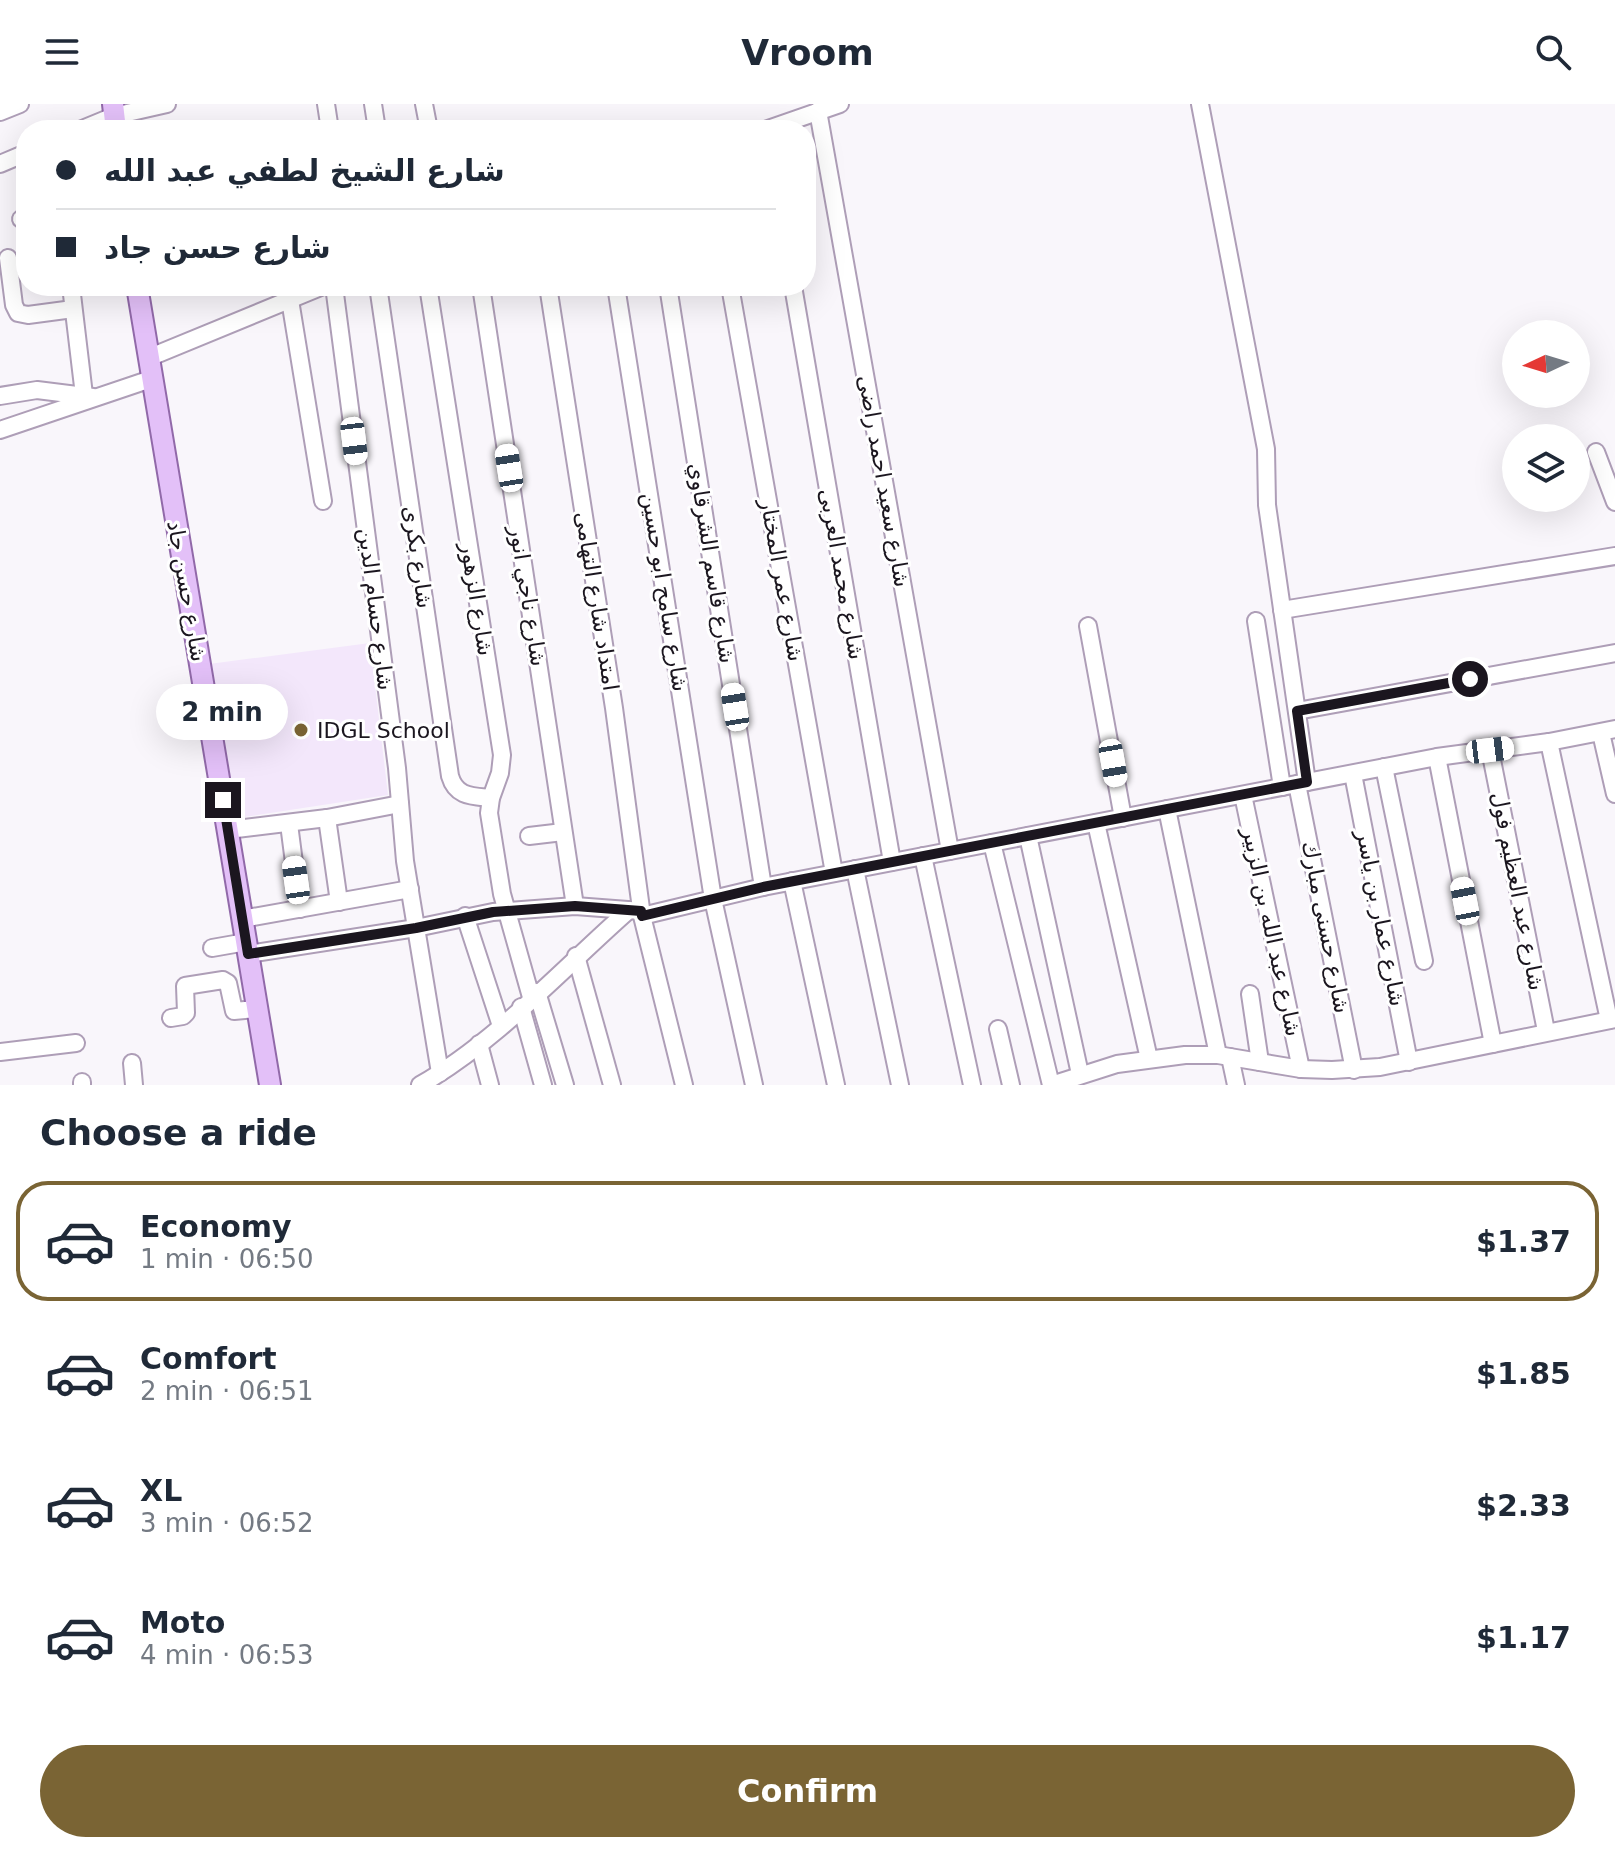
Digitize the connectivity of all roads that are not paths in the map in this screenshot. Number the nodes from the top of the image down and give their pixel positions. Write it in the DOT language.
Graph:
graph roads {
  1 [pos="20,104"];
  2 [pos="167,104"];
  3 [pos="840,104"];
  4 [pos="1200,104"];
  5 [pos="818,111"];
  6 [pos="0,112"];
  7 [pos="114,117"];
  8 [pos="793,120"];
  9 [pos="8,258"];
  10 [pos="72,296"];
  11 [pos="139,296"];
  12 [pos="299,296"];
  13 [pos="335,296"];
  14 [pos="379,296"];
  15 [pos="430,296"];
  16 [pos="483,296"];
  17 [pos="550,296"];
  18 [pos="618,296"];
  19 [pos="670,296"];
  20 [pos="732,296"];
  21 [pos="795,296"];
  22 [pos="290,300"];
  23 [pos="73,309"];
  24 [pos="148,358"];
  25 [pos="151,379"];
  26 [pos="0,396"];
  27 [pos="89,396"];
  28 [pos="0,430"];
  29 [pos="1596,452"];
  30 [pos="323,501"];
  31 [pos="1615,502"];
  32 [pos="1615,556"];
  33 [pos="1282,610"];
  34 [pos="1256,621"];
  35 [pos="1088,626"];
  36 [pos="1615,653"];
  37 [pos="1297,711"];
  38 [pos="1608,731"];
  39 [pos="1549,742"];
  40 [pos="1490,750"];
  41 [pos="1437,757"];
  42 [pos="1384,767"];
  43 [pos="1353,774"];
  44 [pos="1295,785"];
  45 [pos="1615,794"];
  46 [pos="1243,795"];
  47 [pos="491,798"];
  48 [pos="400,804"];
  49 [pos="1167,809"];
  50 [pos="327,818"];
  51 [pos="1123,818"];
  52 [pos="1096,823"];
  53 [pos="289,824"];
  54 [pos="228,830"];
  55 [pos="563,832"];
  56 [pos="529,836"];
  57 [pos="1028,836"];
  58 [pos="992,843"];
  59 [pos="950,851"];
  60 [pos="923,856"];
  61 [pos="892,862"];
  62 [pos="855,869"];
  63 [pos="834,873"];
  64 [pos="792,881"];
  65 [pos="763,887"];
  66 [pos="410,889"];
  67 [pos="713,899"];
  68 [pos="339,902"];
  69 [pos="575,906"];
  70 [pos="300,909"];
  71 [pos="507,911"];
  72 [pos="637,912"];
  73 [pos="465,916"];
  74 [pos="242,919"];
  75 [pos="416,928"];
  76 [pos="212,948"];
  77 [pos="247,948"];
  78 [pos="576,956"];
  79 [pos="1424,961"];
  80 [pos="1250,994"];
  81 [pos="530,999"];
  82 [pos="257,1009"];
  83 [pos="171,1018"];
  84 [pos="1612,1019"];
  85 [pos="501,1026"];
  86 [pos="998,1029"];
  87 [pos="1546,1031"];
  88 [pos="76,1043"];
  89 [pos="479,1044"];
  90 [pos="1493,1044"];
  91 [pos="0,1052"];
  92 [pos="1224,1056"];
  93 [pos="1149,1059"];
  94 [pos="1260,1062"];
  95 [pos="1409,1062"];
  96 [pos="132,1063"];
  97 [pos="1301,1069"];
  98 [pos="1354,1070"];
  99 [pos="440,1073"];
  100 [pos="1080,1074"];
  101 [pos="134,1085"];
  102 [pos="270,1085"];
  103 [pos="420,1085"];
  104 [pos="490,1085"];
  105 [pos="543,1085"];
  106 [pos="565,1085"];
  107 [pos="612,1085"];
  108 [pos="684,1085"];
  109 [pos="754,1085"];
  110 [pos="836,1085"];
  111 [pos="900,1085"];
  112 [pos="972,1085"];
  113 [pos="1011,1085"];
  114 [pos="1051,1085"];
  115 [pos="1236,1085"];
  1 -- 6 [label="street"];
  2 -- 7 [label="street"];
  3 -- 5 [label="street"];
  4 -- 33 [label="street"];
  5 -- 8 [label="street"];
  5 -- 59 [label="street, شارع سعيد احمد راضى"];
  9 -- 23 [label="street"];
  10 -- 23 [label="street"];
  11 -- 24 [label="main road, شارع حسن جاد"];
  12 -- 22 [label="street"];
  13 -- 48 [label="street, شارع حسام الدين"];
  14 -- 47 [label="street, شارع بكرى"];
  15 -- 47 [label="street, شارع الزهور"];
  16 -- 55 [label="street, شارع ناجي انور"];
  17 -- 72 [label="street, امتداد شارع التهامى"];
  18 -- 67 [label="street, شارع سامح ابو حسين"];
  19 -- 65 [label="street, شارع قاسم الشرقاوي"];
  20 -- 63 [label="street, شارع عمر المختار"];
  21 -- 61 [label="street, شارع محمد العربى"];
  22 -- 24 [label="street"];
  22 -- 30 [label="street"];
  23 -- 27 [label="street"];
  24 -- 25 [label="main road, شارع حسن جاد"];
  25 -- 27 [label="street"];
  25 -- 54 [label="main road, شارع حسن جاد"];
  26 -- 27 [label="street"];
  27 -- 28 [label="street"];
  29 -- 31 [label="street"];
  32 -- 33 [label="street"];
  33 -- 37 [label="street"];
  34 -- 44 [label="street"];
  35 -- 51 [label="street"];
  36 -- 37 [label="street"];
  37 -- 44 [label="street"];
  38 -- 39 [label="street"];
  38 -- 45 [label="street"];
  39 -- 40 [label="street"];
  39 -- 84 [label="street"];
  40 -- 41 [label="street"];
  40 -- 87 [label="street, شارع عبد العظيم فول"];
  41 -- 42 [label="street"];
  41 -- 90 [label="street"];
  42 -- 43 [label="street"];
  42 -- 79 [label="street"];
  43 -- 44 [label="street"];
  43 -- 95 [label="street, شارع عمار بن ياسر"];
  44 -- 46 [label="street"];
  44 -- 98 [label="street, شارع حسنى مبارك"];
  46 -- 49 [label="street"];
  46 -- 97 [label="street, شارع عبد الله بن الزبير"];
  47 -- 71 [label="street, شارع الزهور"];
  48 -- 50 [label="street"];
  48 -- 66 [label="street, شارع حسام الدين"];
  49 -- 51 [label="street"];
  49 -- 92 [label="street"];
  50 -- 53 [label="street"];
  50 -- 68 [label="street"];
  51 -- 52 [label="street"];
  52 -- 57 [label="street"];
  52 -- 93 [label="street"];
  53 -- 54 [label="street"];
  53 -- 70 [label="street"];
  54 -- 74 [label="main road, شارع حسن جاد"];
  55 -- 56 [label="street"];
  55 -- 69 [label="street, شارع ناجي انور"];
  57 -- 58 [label="street"];
  57 -- 100 [label="street"];
  58 -- 59 [label="street"];
  58 -- 114 [label="street"];
  59 -- 60 [label="street"];
  60 -- 61 [label="street"];
  60 -- 112 [label="street"];
  61 -- 62 [label="street"];
  62 -- 63 [label="street"];
  62 -- 111 [label="street"];
  63 -- 64 [label="street"];
  64 -- 65 [label="street"];
  64 -- 110 [label="street"];
  65 -- 67 [label="street"];
  66 -- 68 [label="street"];
  66 -- 75 [label="street, شارع حسام الدين"];
  67 -- 72 [label="street"];
  67 -- 109 [label="street, شارع سامح ابو حسين"];
  68 -- 70 [label="street"];
  69 -- 71 [label="street"];
  69 -- 72 [label="street"];
  70 -- 74 [label="street"];
  71 -- 73 [label="street"];
  71 -- 81 [label="street, شارع الزهور"];
  72 -- 78 [label="street"];
  72 -- 108 [label="street, امتداد شارع التهامى"];
  73 -- 75 [label="street"];
  73 -- 85 [label="street"];
  74 -- 77 [label="main road, شارع حسن جاد"];
  75 -- 77 [label="street"];
  75 -- 99 [label="street, شارع حسام الدين"];
  76 -- 77 [label="street"];
  77 -- 82 [label="main road, شارع حسن جاد"];
  78 -- 81 [label="street"];
  78 -- 107 [label="street"];
  80 -- 94 [label="street"];
  81 -- 85 [label="street"];
  81 -- 105 [label="street"];
  81 -- 106 [label="street"];
  82 -- 83 [label="street"];
  82 -- 102 [label="main road, شارع حسن جاد"];
  84 -- 87 [label="street"];
  85 -- 89 [label="street"];
  86 -- 113 [label="street"];
  87 -- 90 [label="street"];
  88 -- 91 [label="street"];
  89 -- 99 [label="street"];
  89 -- 104 [label="street"];
  90 -- 95 [label="street"];
  92 -- 93 [label="street"];
  92 -- 94 [label="street"];
  92 -- 115 [label="street"];
  93 -- 100 [label="street"];
  94 -- 97 [label="street"];
  95 -- 98 [label="street"];
  96 -- 101 [label="street"];
  97 -- 98 [label="street"];
  99 -- 103 [label="street"];
  100 -- 114 [label="street"];
}
